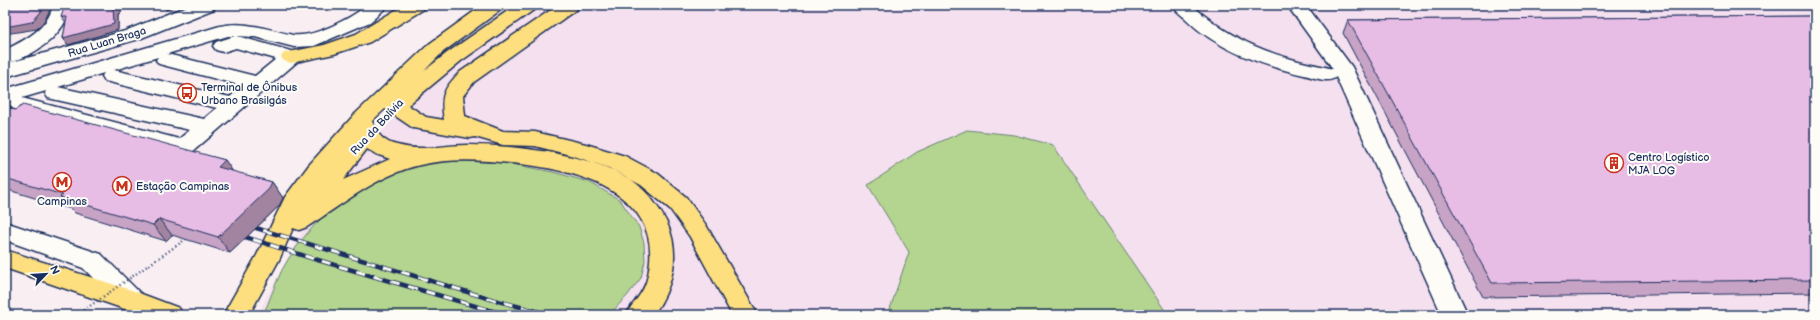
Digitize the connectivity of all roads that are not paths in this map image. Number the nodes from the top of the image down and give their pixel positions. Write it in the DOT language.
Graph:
graph roads {
  1 [pos="62,5"];
  2 [pos="207,5"];
  3 [pos="380,5"];
  4 [pos="417,5"];
  5 [pos="495,5"];
  6 [pos="528,5"];
  7 [pos="570,5"];
  8 [pos="1181,5"];
  9 [pos="1296,5"];
  10 [pos="291,57"];
  11 [pos="5,58"];
  12 [pos="166,60"];
  13 [pos="5,71"];
  14 [pos="1328,74"];
  15 [pos="112,76"];
  16 [pos="258,84"];
  17 [pos="55,93"];
  18 [pos="10,102"];
  19 [pos="234,105"];
  20 [pos="394,106"];
  21 [pos="207,127"];
  22 [pos="364,128"];
  23 [pos="485,133"];
  24 [pos="421,157"];
  25 [pos="299,221"];
  26 [pos="5,231"];
  27 [pos="5,259"];
  28 [pos="265,264"];
  29 [pos="131,300"];
  30 [pos="170,315"];
  31 [pos="236,315"];
  32 [pos="639,315"];
  33 [pos="745,315"];
  34 [pos="1455,315"];
  1 -- 11 [label="street"];
  2 -- 13 [label="street, Rua Luan Braga"];
  3 -- 18 [label="street"];
  4 -- 10 [label="main road"];
  5 -- 22 [label="main road, Rua da Bolívia"];
  6 -- 20 [label="main road, Rua da Bolívia"];
  7 -- 23 [label="main road"];
  8 -- 14 [label="street"];
  9 -- 34 [label="street"];
  10 -- 12 [label="street"];
  10 -- 16 [label="street"];
  12 -- 15 [label="street"];
  12 -- 16 [label="street"];
  15 -- 17 [label="street"];
  15 -- 19 [label="street"];
  16 -- 19 [label="street"];
  17 -- 18 [label="street"];
  17 -- 21 [label="street"];
  18 -- 21 [label="street"];
  19 -- 21 [label="street"];
  20 -- 22 [label="main road, Rua da Bolívia"];
  20 -- 23 [label="main road"];
  22 -- 24 [label="main road"];
  22 -- 25 [label="main road, Rua da Bolívia"];
  22 -- 28 [label="main road, Rua da Bolívia"];
  23 -- 33 [label="main road"];
  24 -- 25 [label="main road"];
  24 -- 32 [label="main road"];
  25 -- 28 [label="main road, Rua da Bolívia"];
  26 -- 29 [label="street"];
  27 -- 29 [label="main road"];
  28 -- 31 [label="main road, Rua da Bolívia"];
  29 -- 30 [label="main road"];
}
